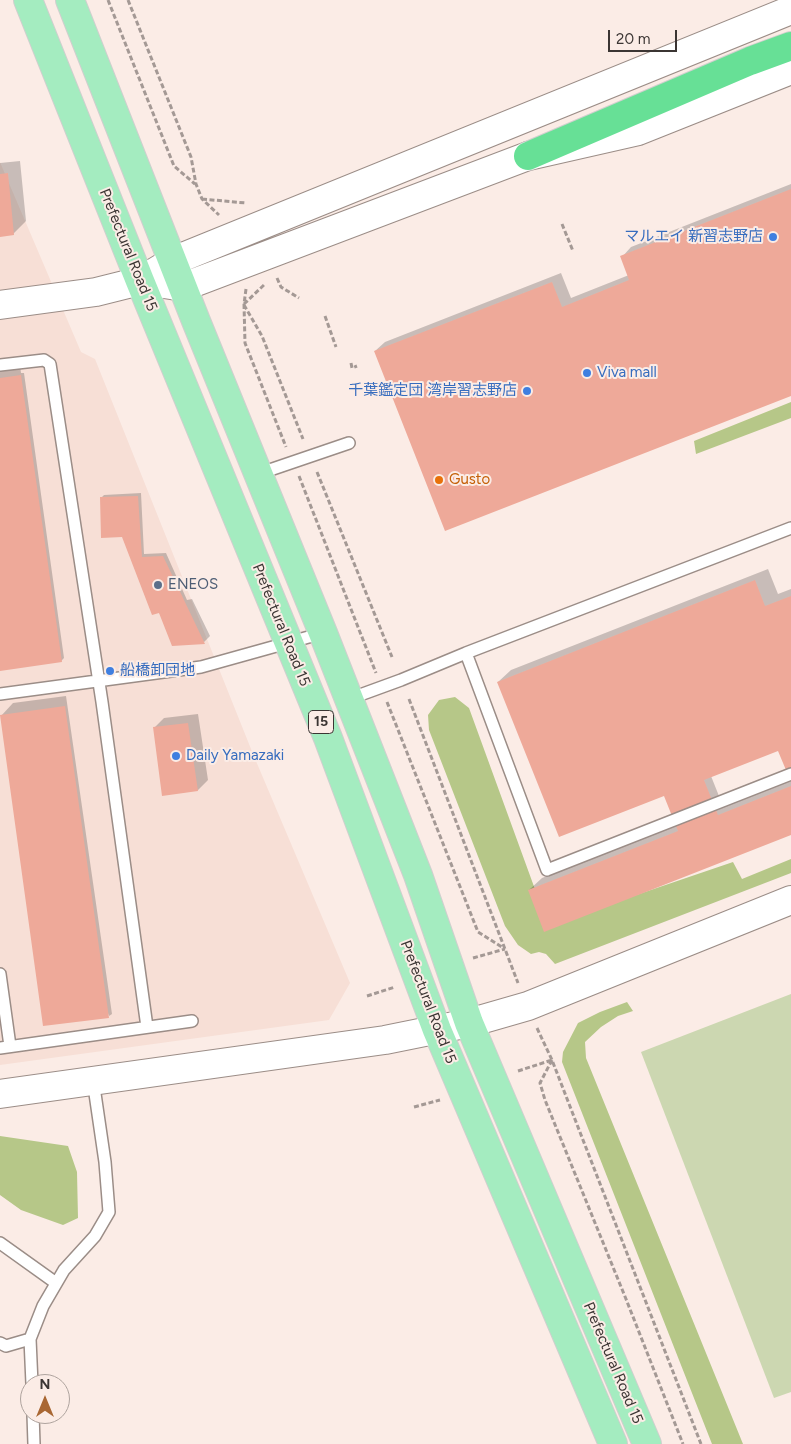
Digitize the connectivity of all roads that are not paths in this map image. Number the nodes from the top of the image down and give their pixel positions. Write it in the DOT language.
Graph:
graph roads {
  1 [pos="28,0"];
  2 [pos="70,0"];
  3 [pos="791,10"];
  4 [pos="791,46"];
  5 [pos="791,70"];
  6 [pos="528,156"];
  7 [pos="173,261"];
  8 [pos="140,281"];
  9 [pos="182,287"];
  10 [pos="0,305"];
  11 [pos="0,365"];
  12 [pos="349,444"];
  13 [pos="257,474"];
  14 [pos="791,528"];
  15 [pos="323,633"];
  16 [pos="289,643"];
  17 [pos="466,653"];
  18 [pos="99,680"];
  19 [pos="0,694"];
  20 [pos="349,698"];
  21 [pos="791,774"];
  22 [pos="791,900"];
  23 [pos="0,974"];
  24 [pos="192,1022"];
  25 [pos="469,1023"];
  26 [pos="147,1027"];
  27 [pos="437,1030"];
  28 [pos="5,1047"];
  29 [pos="93,1080"];
  30 [pos="0,1094"];
  31 [pos="0,1243"];
  32 [pos="56,1283"];
  33 [pos="30,1340"];
  34 [pos="0,1343"];
  35 [pos="32,1374"];
  36 [pos="33,1424"];
  37 [pos="34,1444"];
  38 [pos="613,1444"];
  39 [pos="647,1444"];
  1 -- 8 [label="main road, Prefectural Road 15 / 15"];
  2 -- 7 [label="main road, Prefectural Road 15 / 15"];
  3 -- 7 [label="street"];
  4 -- 6 [label="highway"];
  5 -- 6 [label="street"];
  6 -- 9 [label="street"];
  7 -- 8 [label="street"];
  7 -- 9 [label="main road, Prefectural Road 15 / 15"];
  8 -- 9 [label="street"];
  8 -- 10 [label="street"];
  8 -- 16 [label="main road, Prefectural Road 15 / 15"];
  9 -- 13 [label="main road, Prefectural Road 15 / 15"];
  11 -- 18 [label="lane"];
  12 -- 13 [label="lane"];
  13 -- 15 [label="main road, Prefectural Road 15 / 15"];
  14 -- 17 [label="lane"];
  15 -- 16 [label="lane"];
  15 -- 20 [label="main road, Prefectural Road 15 / 15"];
  16 -- 18 [label="lane"];
  16 -- 27 [label="main road, Prefectural Road 15 / 15"];
  17 -- 20 [label="lane"];
  17 -- 21 [label="lane"];
  18 -- 19 [label="lane"];
  18 -- 26 [label="lane"];
  20 -- 25 [label="main road, Prefectural Road 15 / 15"];
  22 -- 25 [label="street"];
  23 -- 28 [label="lane"];
  24 -- 26 [label="lane"];
  25 -- 27 [label="street"];
  25 -- 39 [label="main road, Prefectural Road 15 / 15"];
  26 -- 28 [label="lane"];
  27 -- 29 [label="street"];
  27 -- 38 [label="main road, Prefectural Road 15 / 15"];
  29 -- 30 [label="street"];
  29 -- 32 [label="lane"];
  31 -- 32 [label="lane"];
  32 -- 33 [label="lane"];
  33 -- 34 [label="lane"];
  33 -- 35 [label="lane"];
  36 -- 37 [label="lane"];
}
